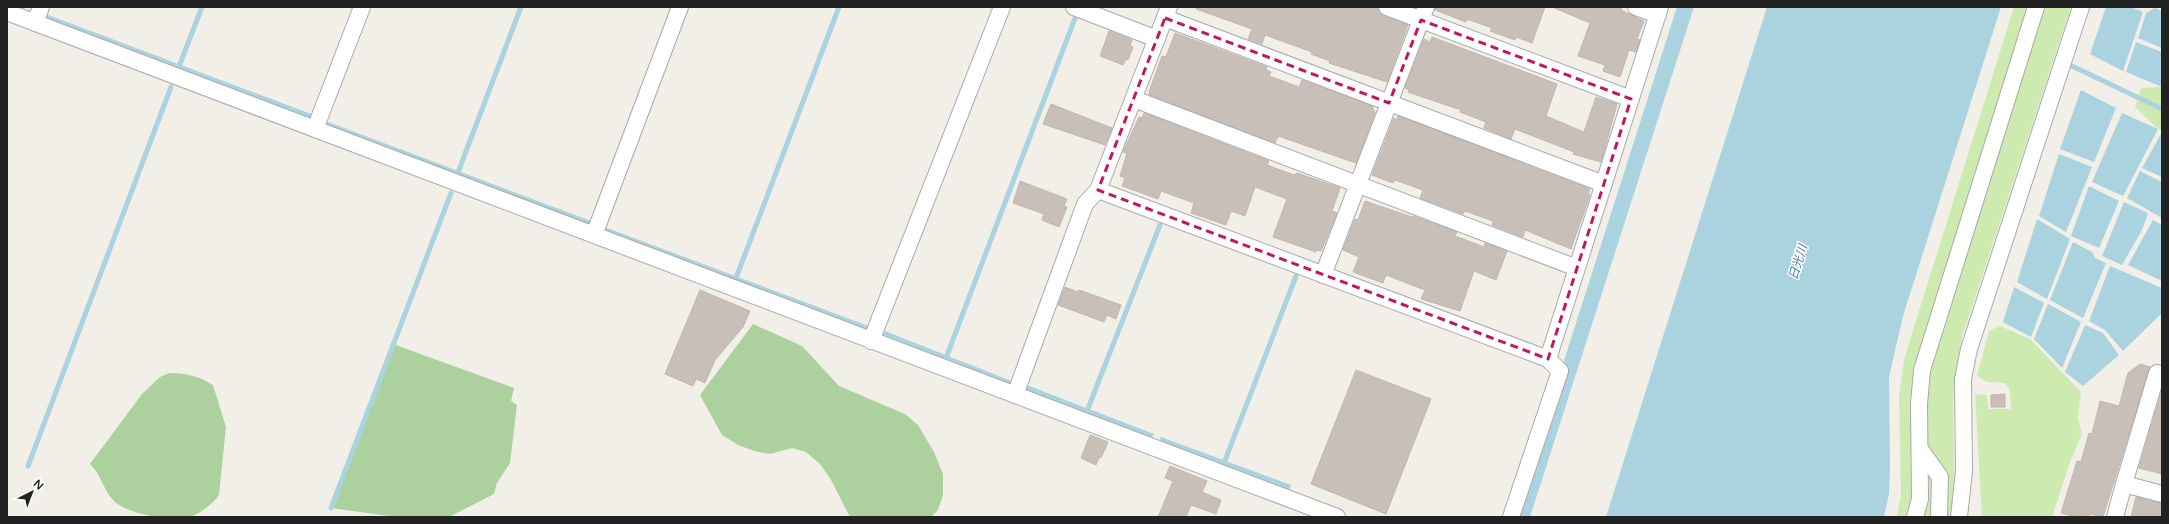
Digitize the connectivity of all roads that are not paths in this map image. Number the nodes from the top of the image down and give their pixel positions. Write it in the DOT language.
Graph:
graph roads {
  1 [pos="41,7"];
  2 [pos="362,7"];
  3 [pos="680,7"];
  4 [pos="1002,7"];
  5 [pos="1074,7"];
  6 [pos="1387,7"];
  7 [pos="1636,7"];
  8 [pos="2036,7"];
  9 [pos="2081,7"];
  10 [pos="1659,11"];
  11 [pos="7,12"];
  12 [pos="1167,12"];
  13 [pos="1424,13"];
  14 [pos="35,23"];
  15 [pos="1157,39"];
  16 [pos="1134,99"];
  17 [pos="1631,99"];
  18 [pos="1389,103"];
  19 [pos="315,129"];
  20 [pos="1358,184"];
  21 [pos="1604,184"];
  22 [pos="1098,190"];
  23 [pos="594,235"];
  24 [pos="1577,268"];
  25 [pos="1323,275"];
  26 [pos="872,340"];
  27 [pos="1548,359"];
  28 [pos="2162,375"];
  29 [pos="1015,395"];
  30 [pos="1920,450"];
  31 [pos="2124,484"];
  32 [pos="2162,494"];
  33 [pos="1337,517"];
  34 [pos="1511,517"];
  35 [pos="1915,517"];
  36 [pos="1939,517"];
  37 [pos="1959,517"];
  38 [pos="2115,517"];
  1 -- 14 [label="street"];
  2 -- 19 [label="street"];
  3 -- 23 [label="street"];
  4 -- 26 [label="street"];
  5 -- 15 [label="street"];
  6 -- 13 [label="street"];
  7 -- 10 [label="street"];
  8 -- 30 [label="street"];
  9 -- 37 [label="street"];
  10 -- 17 [label="street"];
  11 -- 14 [label="street"];
  12 -- 15 [label="street"];
  12 -- 18 [label="street"];
  13 -- 17 [label="street"];
  13 -- 18 [label="street"];
  14 -- 19 [label="street"];
  15 -- 16 [label="street"];
  16 -- 20 [label="street"];
  16 -- 22 [label="street"];
  17 -- 21 [label="street"];
  18 -- 20 [label="street"];
  18 -- 21 [label="street"];
  19 -- 23 [label="street"];
  20 -- 24 [label="street"];
  20 -- 25 [label="street"];
  21 -- 24 [label="street"];
  22 -- 25 [label="street"];
  22 -- 29 [label="street"];
  23 -- 26 [label="street"];
  24 -- 27 [label="street"];
  25 -- 27 [label="street"];
  26 -- 29 [label="street"];
  27 -- 34 [label="street"];
  28 -- 31 [label="street"];
  29 -- 33 [label="street"];
  30 -- 35 [label="street"];
  30 -- 36 [label="street"];
  31 -- 32 [label="street"];
  31 -- 38 [label="street"];
}
